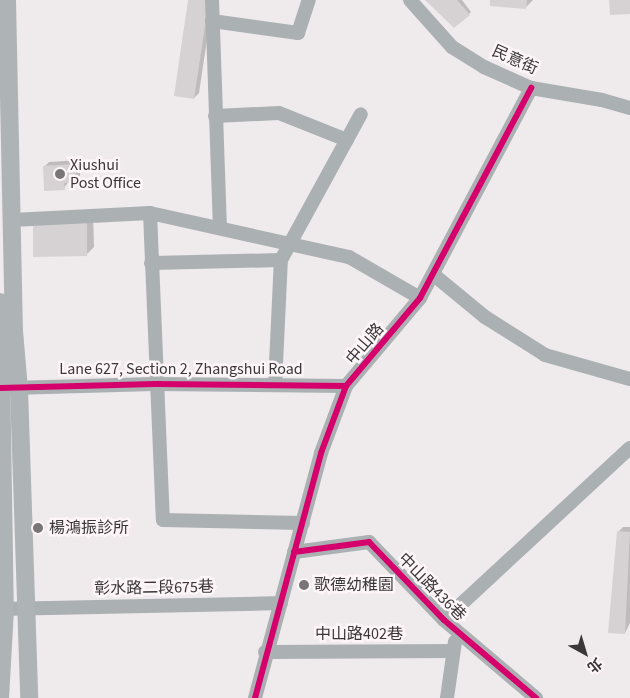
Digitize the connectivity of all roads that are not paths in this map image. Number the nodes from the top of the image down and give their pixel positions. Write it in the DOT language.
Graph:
graph roads {
  1 [pos="7,0"];
  2 [pos="212,0"];
  3 [pos="309,0"];
  4 [pos="410,0"];
  5 [pos="212,20"];
  6 [pos="531,88"];
  7 [pos="630,108"];
  8 [pos="361,114"];
  9 [pos="215,116"];
  10 [pos="347,140"];
  11 [pos="150,213"];
  12 [pos="12,220"];
  13 [pos="220,228"];
  14 [pos="292,242"];
  15 [pos="281,260"];
  16 [pos="151,262"];
  17 [pos="434,275"];
  18 [pos="420,298"];
  19 [pos="0,302"];
  20 [pos="630,378"];
  21 [pos="155,384"];
  22 [pos="275,385"];
  23 [pos="346,386"];
  24 [pos="10,388"];
  25 [pos="630,448"];
  26 [pos="303,523"];
  27 [pos="294,552"];
  28 [pos="281,603"];
  29 [pos="27,607"];
  30 [pos="2,609"];
  31 [pos="444,620"];
  32 [pos="457,631"];
  33 [pos="453,651"];
  34 [pos="265,652"];
  35 [pos="0,698"];
  36 [pos="29,698"];
  37 [pos="256,698"];
  38 [pos="446,698"];
  39 [pos="536,698"];
  1 -- 12 [label="main road"];
  2 -- 5 [label="street"];
  3 -- 5 [label="street"];
  4 -- 6 [label="street, 民意街"];
  5 -- 9 [label="street"];
  6 -- 7 [label="street, 民意街"];
  6 -- 17 [label="street, 中山路"];
  8 -- 10 [label="street"];
  9 -- 10 [label="street"];
  9 -- 13 [label="street"];
  10 -- 14 [label="street"];
  11 -- 12 [label="street"];
  11 -- 13 [label="street"];
  11 -- 16 [label="street"];
  12 -- 24 [label="main road"];
  13 -- 14 [label="street"];
  14 -- 15 [label="street"];
  14 -- 18 [label="street"];
  15 -- 16 [label="street"];
  15 -- 22 [label="street"];
  16 -- 21 [label="street"];
  17 -- 18 [label="street, 中山路"];
  17 -- 20 [label="street"];
  18 -- 23 [label="street, 中山路"];
  19 -- 24 [label="main road"];
  21 -- 22 [label="street, Lane 627, Section 2, Zhangshui Road"];
  21 -- 24 [label="street, Lane 627, Section 2, Zhangshui Road"];
  21 -- 26 [label="street"];
  22 -- 23 [label="street, Lane 627, Section 2, Zhangshui Road"];
  23 -- 26 [label="street, 中山路"];
  24 -- 29 [label="main road"];
  24 -- 30 [label="main road"];
  25 -- 31 [label="street, 中山路436巷"];
  26 -- 27 [label="street, 中山路"];
  27 -- 28 [label="street, 中山路"];
  27 -- 31 [label="street, 中山路436巷"];
  28 -- 29 [label="street, 彰水路二段675巷"];
  28 -- 34 [label="street, 中山路"];
  29 -- 30 [label="street, 彰水路二段675巷"];
  29 -- 36 [label="main road"];
  30 -- 35 [label="main road"];
  31 -- 32 [label="street, 中山路436巷"];
  32 -- 33 [label="street"];
  32 -- 39 [label="street, 中山路436巷"];
  33 -- 34 [label="street, 中山路402巷"];
  33 -- 38 [label="street"];
  34 -- 37 [label="street, 中山路"];
}
